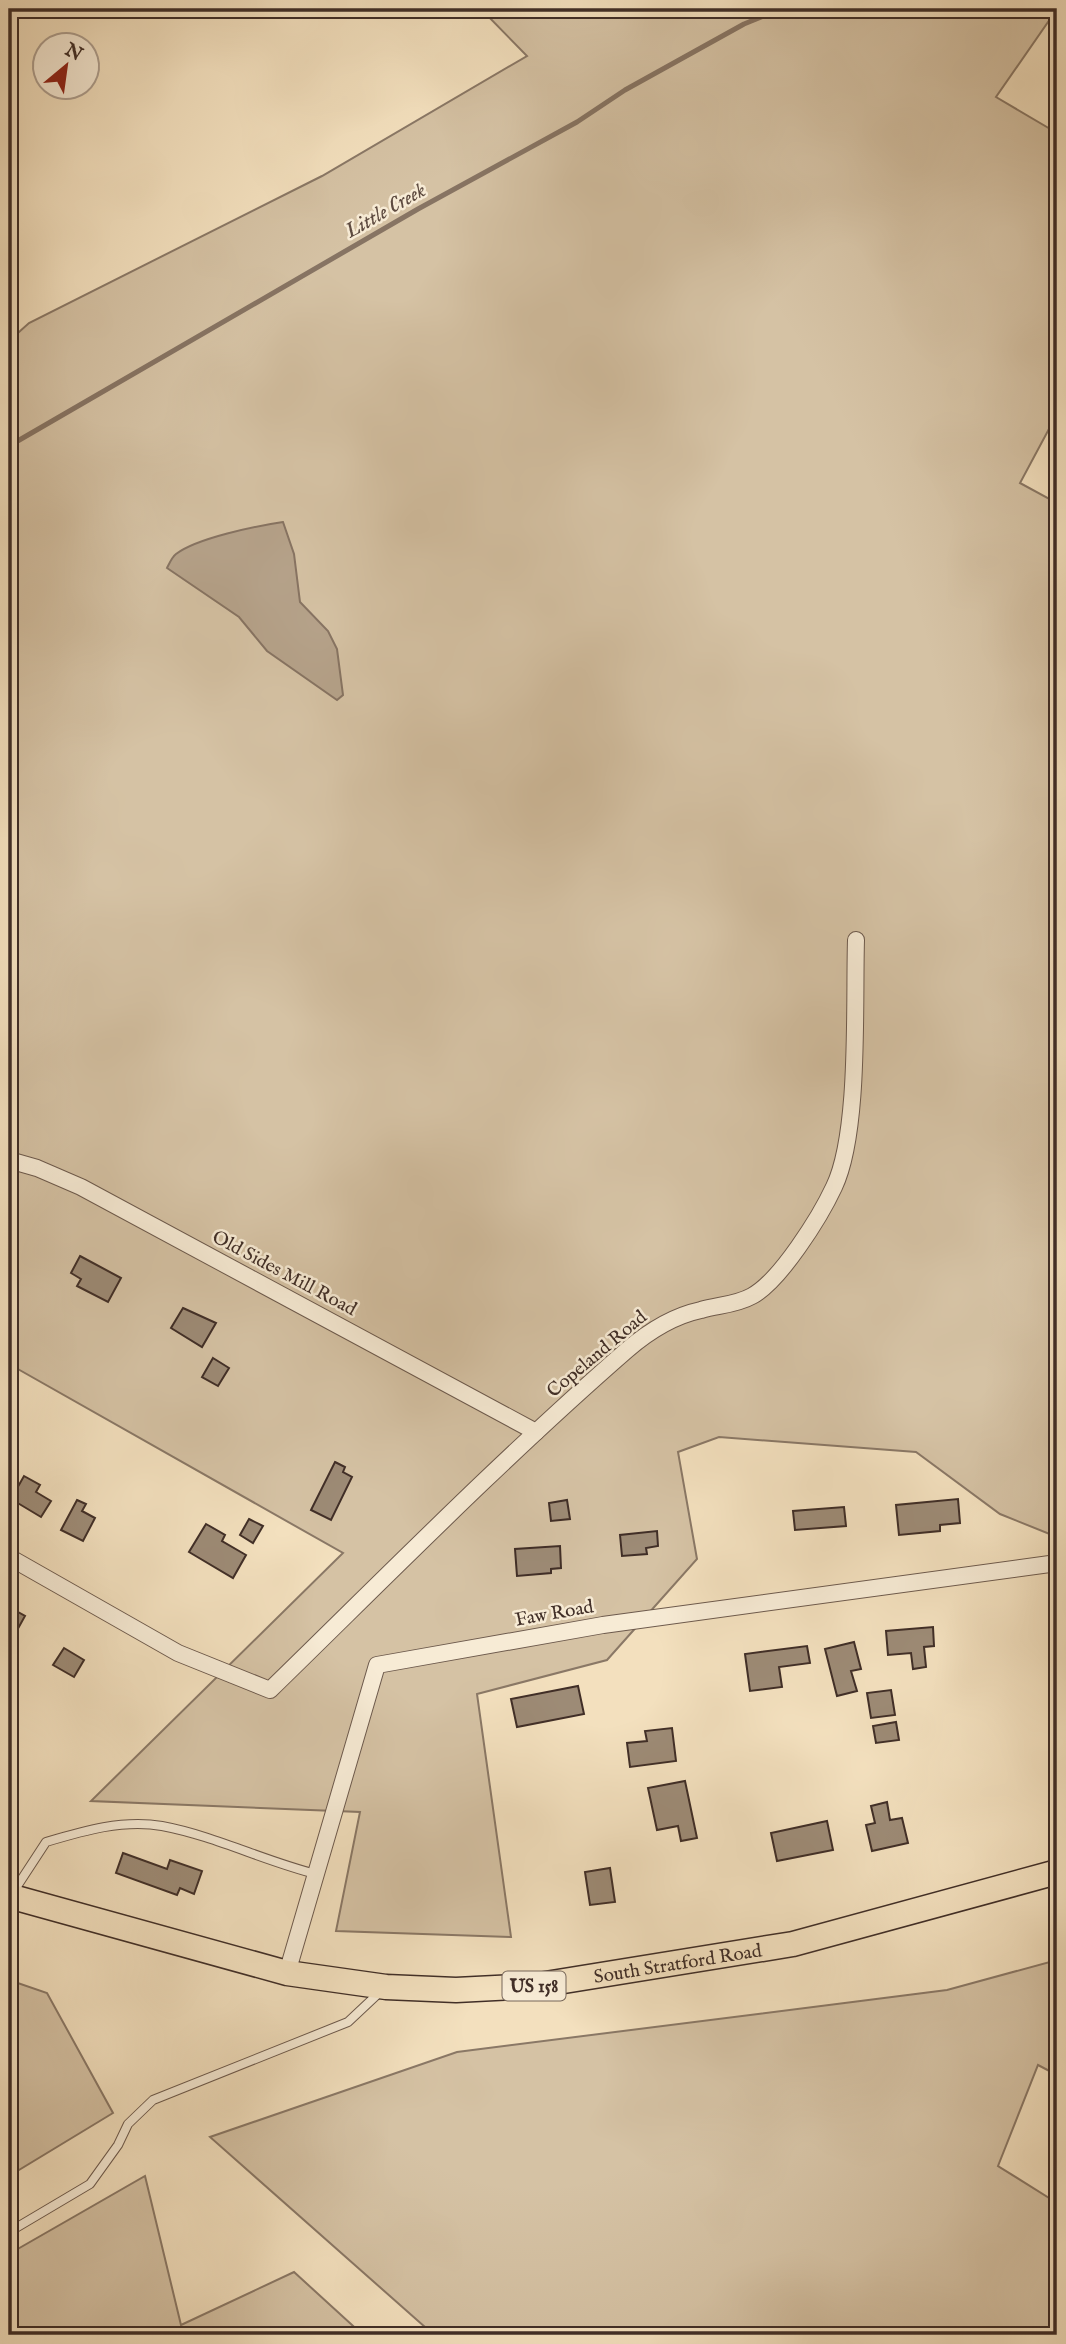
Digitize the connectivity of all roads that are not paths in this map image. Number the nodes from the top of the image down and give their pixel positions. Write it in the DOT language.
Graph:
graph roads {
  1 [pos="856,940"];
  2 [pos="9,1160"];
  3 [pos="536,1432"];
  4 [pos="9,1558"];
  5 [pos="1057,1563"];
  6 [pos="1057,1872"];
  7 [pos="316,1874"];
  8 [pos="10,1897"];
  9 [pos="287,1973"];
  10 [pos="386,1987"];
  11 [pos="9,2232"];
  1 -- 3 [label="street, Copeland Road"];
  2 -- 3 [label="street, Old Sides Mill Road"];
  3 -- 4 [label="street, Copeland Road"];
  5 -- 7 [label="street, Faw Road"];
  6 -- 10 [label="main road, South Stratford Road / US 158"];
  7 -- 8 [label="lane"];
  7 -- 9 [label="street, Faw Road"];
  8 -- 9 [label="main road, South Stratford Road / US 158"];
  9 -- 10 [label="main road, South Stratford Road / US 158"];
  10 -- 11 [label="lane"];
}
